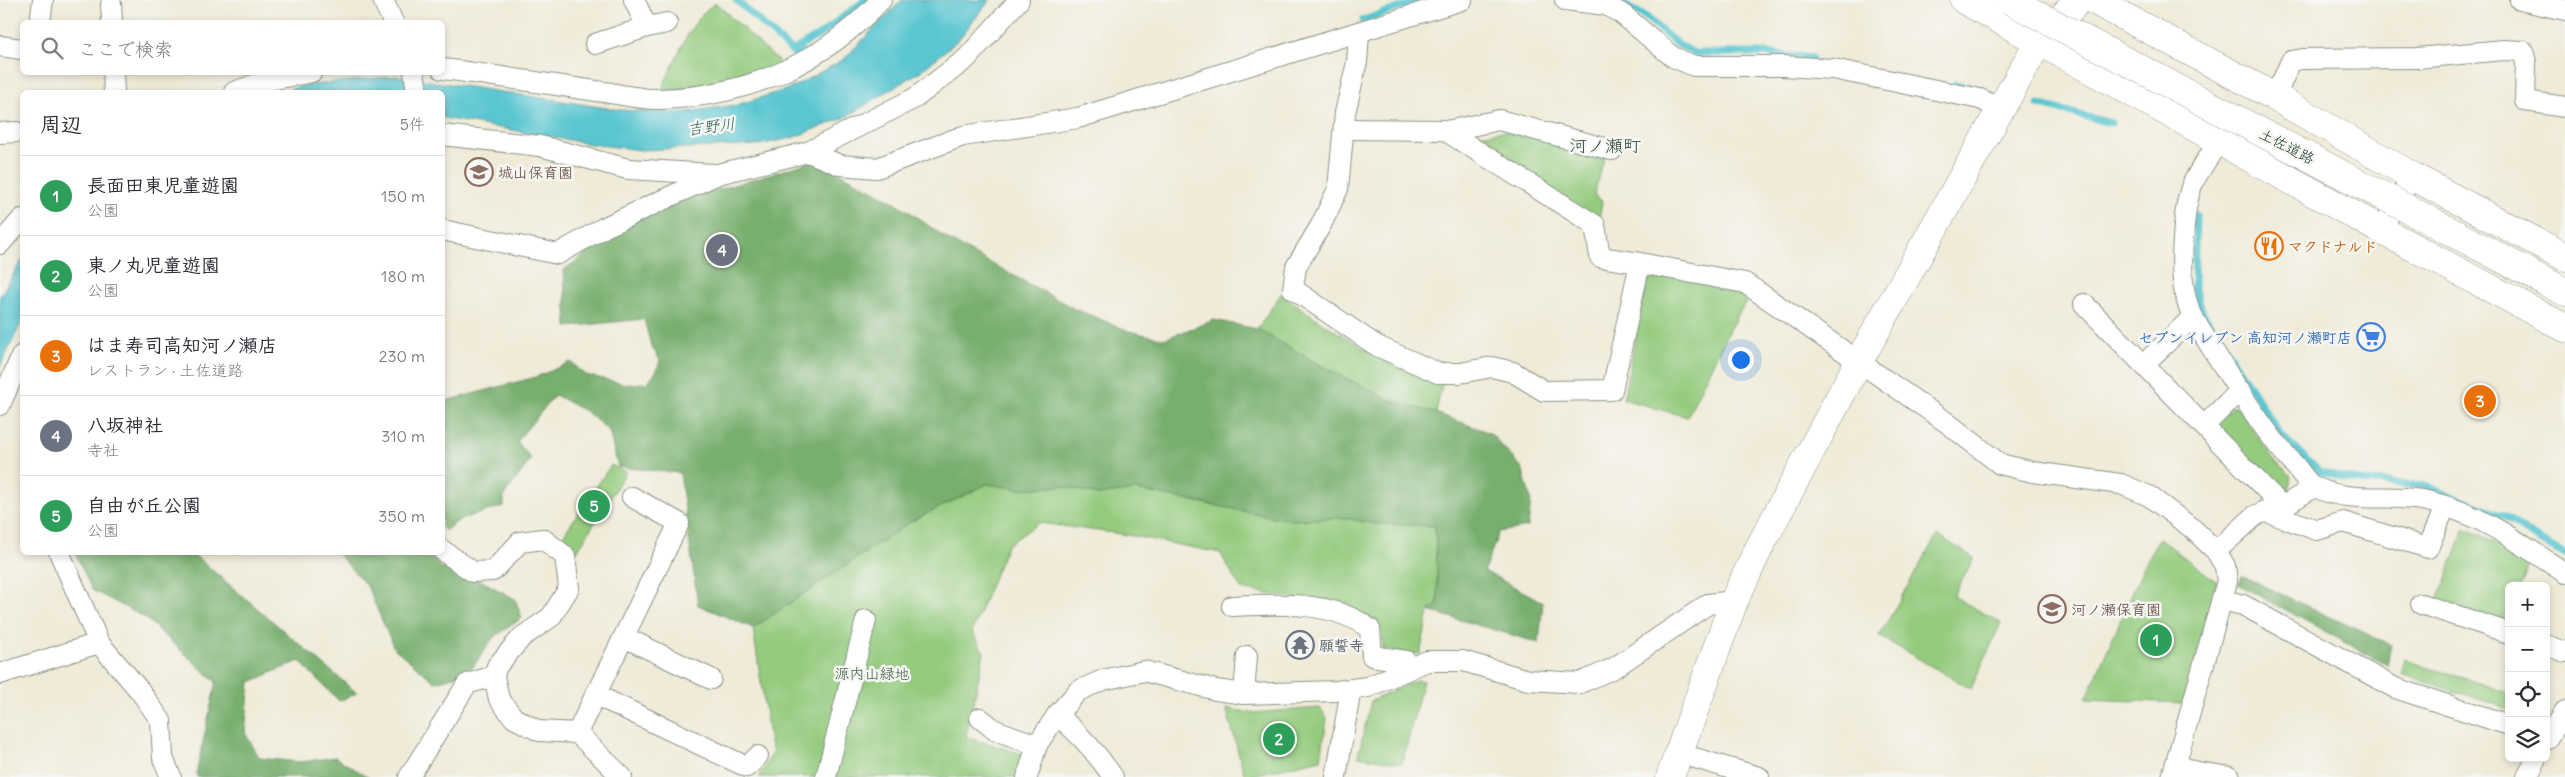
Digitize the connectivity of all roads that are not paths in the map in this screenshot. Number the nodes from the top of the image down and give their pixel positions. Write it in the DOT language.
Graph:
graph roads {
  1 [pos="43,0"];
  2 [pos="384,0"];
  3 [pos="634,0"];
  4 [pos="881,0"];
  5 [pos="1019,0"];
  6 [pos="1457,0"];
  7 [pos="1565,0"];
  8 [pos="1964,0"];
  9 [pos="2009,0"];
  10 [pos="2043,0"];
  11 [pos="2079,0"];
  12 [pos="2093,0"];
  13 [pos="2520,0"];
  14 [pos="2565,10"];
  15 [pos="40,20"];
  16 [pos="391,20"];
  17 [pos="667,23"];
  18 [pos="647,27"];
  19 [pos="1359,33"];
  20 [pos="2039,41"];
  21 [pos="595,44"];
  22 [pos="0,46"];
  23 [pos="20,48"];
  24 [pos="445,69"];
  25 [pos="113,75"];
  26 [pos="296,75"];
  27 [pos="114,90"];
  28 [pos="240,90"];
  29 [pos="2275,97"];
  30 [pos="2565,107"];
  31 [pos="2001,109"];
  32 [pos="1344,129"];
  33 [pos="1447,131"];
  34 [pos="445,135"];
  35 [pos="2220,140"];
  36 [pos="1612,150"];
  37 [pos="808,152"];
  38 [pos="718,174"];
  39 [pos="2412,176"];
  40 [pos="20,221"];
  41 [pos="2381,230"];
  42 [pos="445,231"];
  43 [pos="0,244"];
  44 [pos="2565,257"];
  45 [pos="1640,263"];
  46 [pos="2565,292"];
  47 [pos="2084,304"];
  48 [pos="2193,317"];
  49 [pos="2565,328"];
  50 [pos="20,360"];
  51 [pos="1859,361"];
  52 [pos="2144,364"];
  53 [pos="2240,390"];
  54 [pos="0,405"];
  55 [pos="2204,426"];
  56 [pos="2314,487"];
  57 [pos="632,497"];
  58 [pos="2445,506"];
  59 [pos="2273,508"];
  60 [pos="2216,551"];
  61 [pos="445,552"];
  62 [pos="59,555"];
  63 [pos="2565,573"];
  64 [pos="2223,600"];
  65 [pos="1734,601"];
  66 [pos="2421,604"];
  67 [pos="1232,606"];
  68 [pos="866,620"];
  69 [pos="2505,632"];
  70 [pos="624,637"];
  71 [pos="99,643"];
  72 [pos="2550,647"];
  73 [pos="2565,652"];
  74 [pos="1247,656"];
  75 [pos="1410,669"];
  76 [pos="0,674"];
  77 [pos="494,676"];
  78 [pos="711,678"];
  79 [pos="1351,689"];
  80 [pos="1244,694"];
  81 [pos="596,695"];
  82 [pos="2565,711"];
  83 [pos="1057,715"];
  84 [pos="980,718"];
  85 [pos="2505,724"];
  86 [pos="576,732"];
  87 [pos="2551,740"];
  88 [pos="1037,745"];
  89 [pos="758,756"];
  90 [pos="2535,762"];
  91 [pos="1674,765"];
  92 [pos="2174,771"];
  93 [pos="617,774"];
  94 [pos="171,777"];
  95 [pos="409,777"];
  96 [pos="826,777"];
  97 [pos="1027,777"];
  98 [pos="1113,777"];
  99 [pos="1336,777"];
  100 [pos="1759,777"];
  101 [pos="2230,777"];
  102 [pos="2527,777"];
  1 -- 15 [label="street"];
  2 -- 16 [label="street"];
  3 -- 18 [label="street"];
  4 -- 24 [label="street"];
  5 -- 37 [label="street"];
  6 -- 19 [label="street"];
  7 -- 31 [label="street"];
  8 -- 20 [label="main road"];
  9 -- 46 [label="main road, 土佐道路, bridge"];
  10 -- 20 [label="main road"];
  11 -- 20 [label="main road"];
  12 -- 29 [label="main road"];
  13 -- 14 [label="street"];
  17 -- 18 [label="street"];
  18 -- 21 [label="street"];
  19 -- 32 [label="street"];
  19 -- 37 [label="street"];
  20 -- 31 [label="main road"];
  20 -- 35 [label="main road"];
  22 -- 23 [label="street"];
  25 -- 27 [label="street"];
  26 -- 28 [label="street"];
  29 -- 30 [label="street"];
  29 -- 39 [label="main road"];
  31 -- 51 [label="main road"];
  32 -- 33 [label="street"];
  32 -- 45 [label="street"];
  33 -- 36 [label="street"];
  33 -- 45 [label="street"];
  34 -- 38 [label="street"];
  35 -- 41 [label="main road"];
  35 -- 48 [label="street"];
  37 -- 38 [label="street"];
  38 -- 42 [label="street"];
  39 -- 41 [label="street"];
  39 -- 44 [label="main road"];
  40 -- 43 [label="street"];
  41 -- 49 [label="main road"];
  45 -- 51 [label="street"];
  47 -- 52 [label="street"];
  48 -- 52 [label="street"];
  48 -- 53 [label="street"];
  50 -- 54 [label="street"];
  51 -- 60 [label="street"];
  51 -- 65 [label="main road"];
  52 -- 55 [label="street"];
  53 -- 55 [label="street"];
  53 -- 56 [label="street"];
  55 -- 59 [label="street"];
  56 -- 58 [label="street"];
  56 -- 59 [label="street"];
  57 -- 70 [label="street"];
  58 -- 59 [label="street"];
  58 -- 63 [label="street"];
  59 -- 60 [label="street"];
  60 -- 64 [label="street"];
  61 -- 77 [label="street"];
  62 -- 71 [label="street"];
  64 -- 85 [label="street"];
  64 -- 92 [label="street"];
  65 -- 75 [label="street"];
  65 -- 91 [label="main road"];
  66 -- 69 [label="street"];
  67 -- 75 [label="street"];
  68 -- 96 [label="street"];
  70 -- 78 [label="street"];
  70 -- 81 [label="street"];
  71 -- 76 [label="street"];
  71 -- 94 [label="street"];
  72 -- 73 [label="street"];
  74 -- 80 [label="street"];
  75 -- 79 [label="street"];
  77 -- 86 [label="street"];
  77 -- 95 [label="street"];
  79 -- 80 [label="street"];
  79 -- 99 [label="street"];
  80 -- 83 [label="street"];
  81 -- 86 [label="street"];
  81 -- 89 [label="street"];
  82 -- 87 [label="street"];
  83 -- 88 [label="street"];
  83 -- 98 [label="street"];
  84 -- 88 [label="street"];
  86 -- 93 [label="street"];
  88 -- 97 [label="street"];
  90 -- 102 [label="street"];
  91 -- 100 [label="street"];
  92 -- 101 [label="street"];
}
